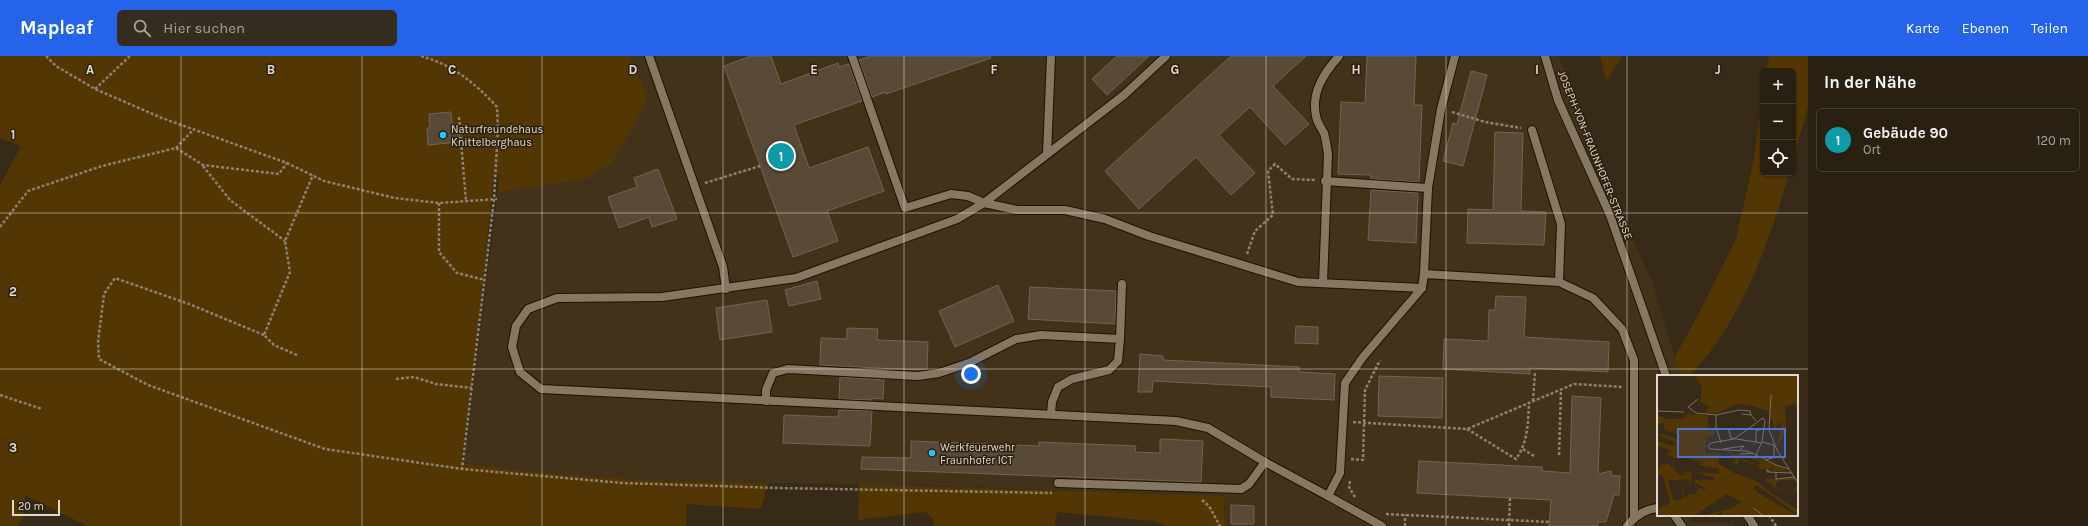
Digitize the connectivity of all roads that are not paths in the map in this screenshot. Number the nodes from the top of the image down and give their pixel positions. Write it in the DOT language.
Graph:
graph roads {
  1 [pos="649,56"];
  2 [pos="852,56"];
  3 [pos="1051,56"];
  4 [pos="1166,56"];
  5 [pos="1340,56"];
  6 [pos="1455,56"];
  7 [pos="1546,56"];
  8 [pos="1532,130"];
  9 [pos="1048,154"];
  10 [pos="1326,181"];
  11 [pos="1428,188"];
  12 [pos="984,203"];
  13 [pos="1424,274"];
  14 [pos="1558,282"];
  15 [pos="1322,283"];
  16 [pos="1122,284"];
  17 [pos="1422,288"];
  18 [pos="726,289"];
  19 [pos="1120,339"];
  20 [pos="1666,375"];
  21 [pos="766,401"];
  22 [pos="1052,414"];
  23 [pos="1265,462"];
  24 [pos="1058,483"];
  25 [pos="1328,496"];
  26 [pos="1657,508"];
  27 [pos="1675,516"];
  28 [pos="1748,516"];
  29 [pos="1634,517"];
  30 [pos="1382,526"];
  31 [pos="1627,526"];
  32 [pos="1682,526"];
  33 [pos="1754,526"];
  1 -- 18 [label="street"];
  2 -- 12 [label="street"];
  3 -- 9 [label="street"];
  4 -- 9 [label="street"];
  5 -- 10 [label="street"];
  6 -- 11 [label="street"];
  7 -- 20 [label="street, JOSEPH-VON-FRAUNHOFER-STRASSE"];
  8 -- 14 [label="street"];
  9 -- 12 [label="street"];
  10 -- 11 [label="street"];
  10 -- 15 [label="street"];
  11 -- 13 [label="street"];
  12 -- 15 [label="street"];
  12 -- 18 [label="street"];
  13 -- 14 [label="street"];
  13 -- 17 [label="street"];
  14 -- 29 [label="street"];
  15 -- 17 [label="street"];
  16 -- 19 [label="street"];
  17 -- 25 [label="street"];
  18 -- 21 [label="street"];
  19 -- 21 [label="street"];
  19 -- 22 [label="street"];
  21 -- 22 [label="street"];
  22 -- 23 [label="street"];
  23 -- 24 [label="street"];
  23 -- 25 [label="street"];
  25 -- 30 [label="street"];
  26 -- 29 [label="street"];
  27 -- 32 [label="street"];
  28 -- 33 [label="street"];
  29 -- 31 [label="street"];
}
